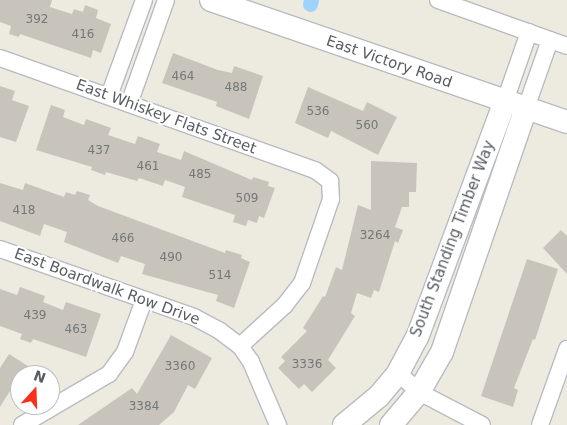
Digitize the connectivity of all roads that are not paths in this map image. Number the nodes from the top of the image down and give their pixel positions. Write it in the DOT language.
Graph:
graph roads {
  1 [pos="144,0"];
  2 [pos="166,0"];
  3 [pos="210,0"];
  4 [pos="438,0"];
  5 [pos="529,32"];
  6 [pos="550,40"];
  7 [pos="567,46"];
  8 [pos="0,58"];
  9 [pos="109,96"];
  10 [pos="505,101"];
  11 [pos="129,104"];
  12 [pos="526,108"];
  13 [pos="567,122"];
  14 [pos="0,249"];
  15 [pos="144,300"];
  16 [pos="240,346"];
  17 [pos="567,349"];
  18 [pos="398,372"];
  19 [pos="419,392"];
  20 [pos="22,425"];
  21 [pos="278,425"];
  22 [pos="344,425"];
  23 [pos="391,425"];
  24 [pos="482,425"];
  25 [pos="540,425"];
  1 -- 9 [label="street"];
  2 -- 11 [label="street"];
  3 -- 10 [label="street, East Victory Road"];
  4 -- 5 [label="street"];
  5 -- 6 [label="street"];
  5 -- 10 [label="street, South Standing Timber Way"];
  6 -- 7 [label="street"];
  6 -- 12 [label="street, South Standing Timber Way"];
  8 -- 9 [label="street, East Whiskey Flats Street"];
  9 -- 11 [label="street, East Whiskey Flats Street"];
  10 -- 12 [label="street, East Victory Road"];
  10 -- 18 [label="street, South Standing Timber Way"];
  11 -- 16 [label="street, East Whiskey Flats Street"];
  12 -- 13 [label="street, East Victory Road"];
  12 -- 19 [label="street, South Standing Timber Way"];
  14 -- 15 [label="street, East Boardwalk Row Drive"];
  15 -- 16 [label="street, East Boardwalk Row Drive"];
  15 -- 20 [label="street"];
  16 -- 21 [label="street, East Boardwalk Row Drive"];
  17 -- 25 [label="street"];
  18 -- 19 [label="street"];
  18 -- 22 [label="street, South Standing Timber Way"];
  19 -- 23 [label="street, South Standing Timber Way"];
  19 -- 24 [label="street"];
}
